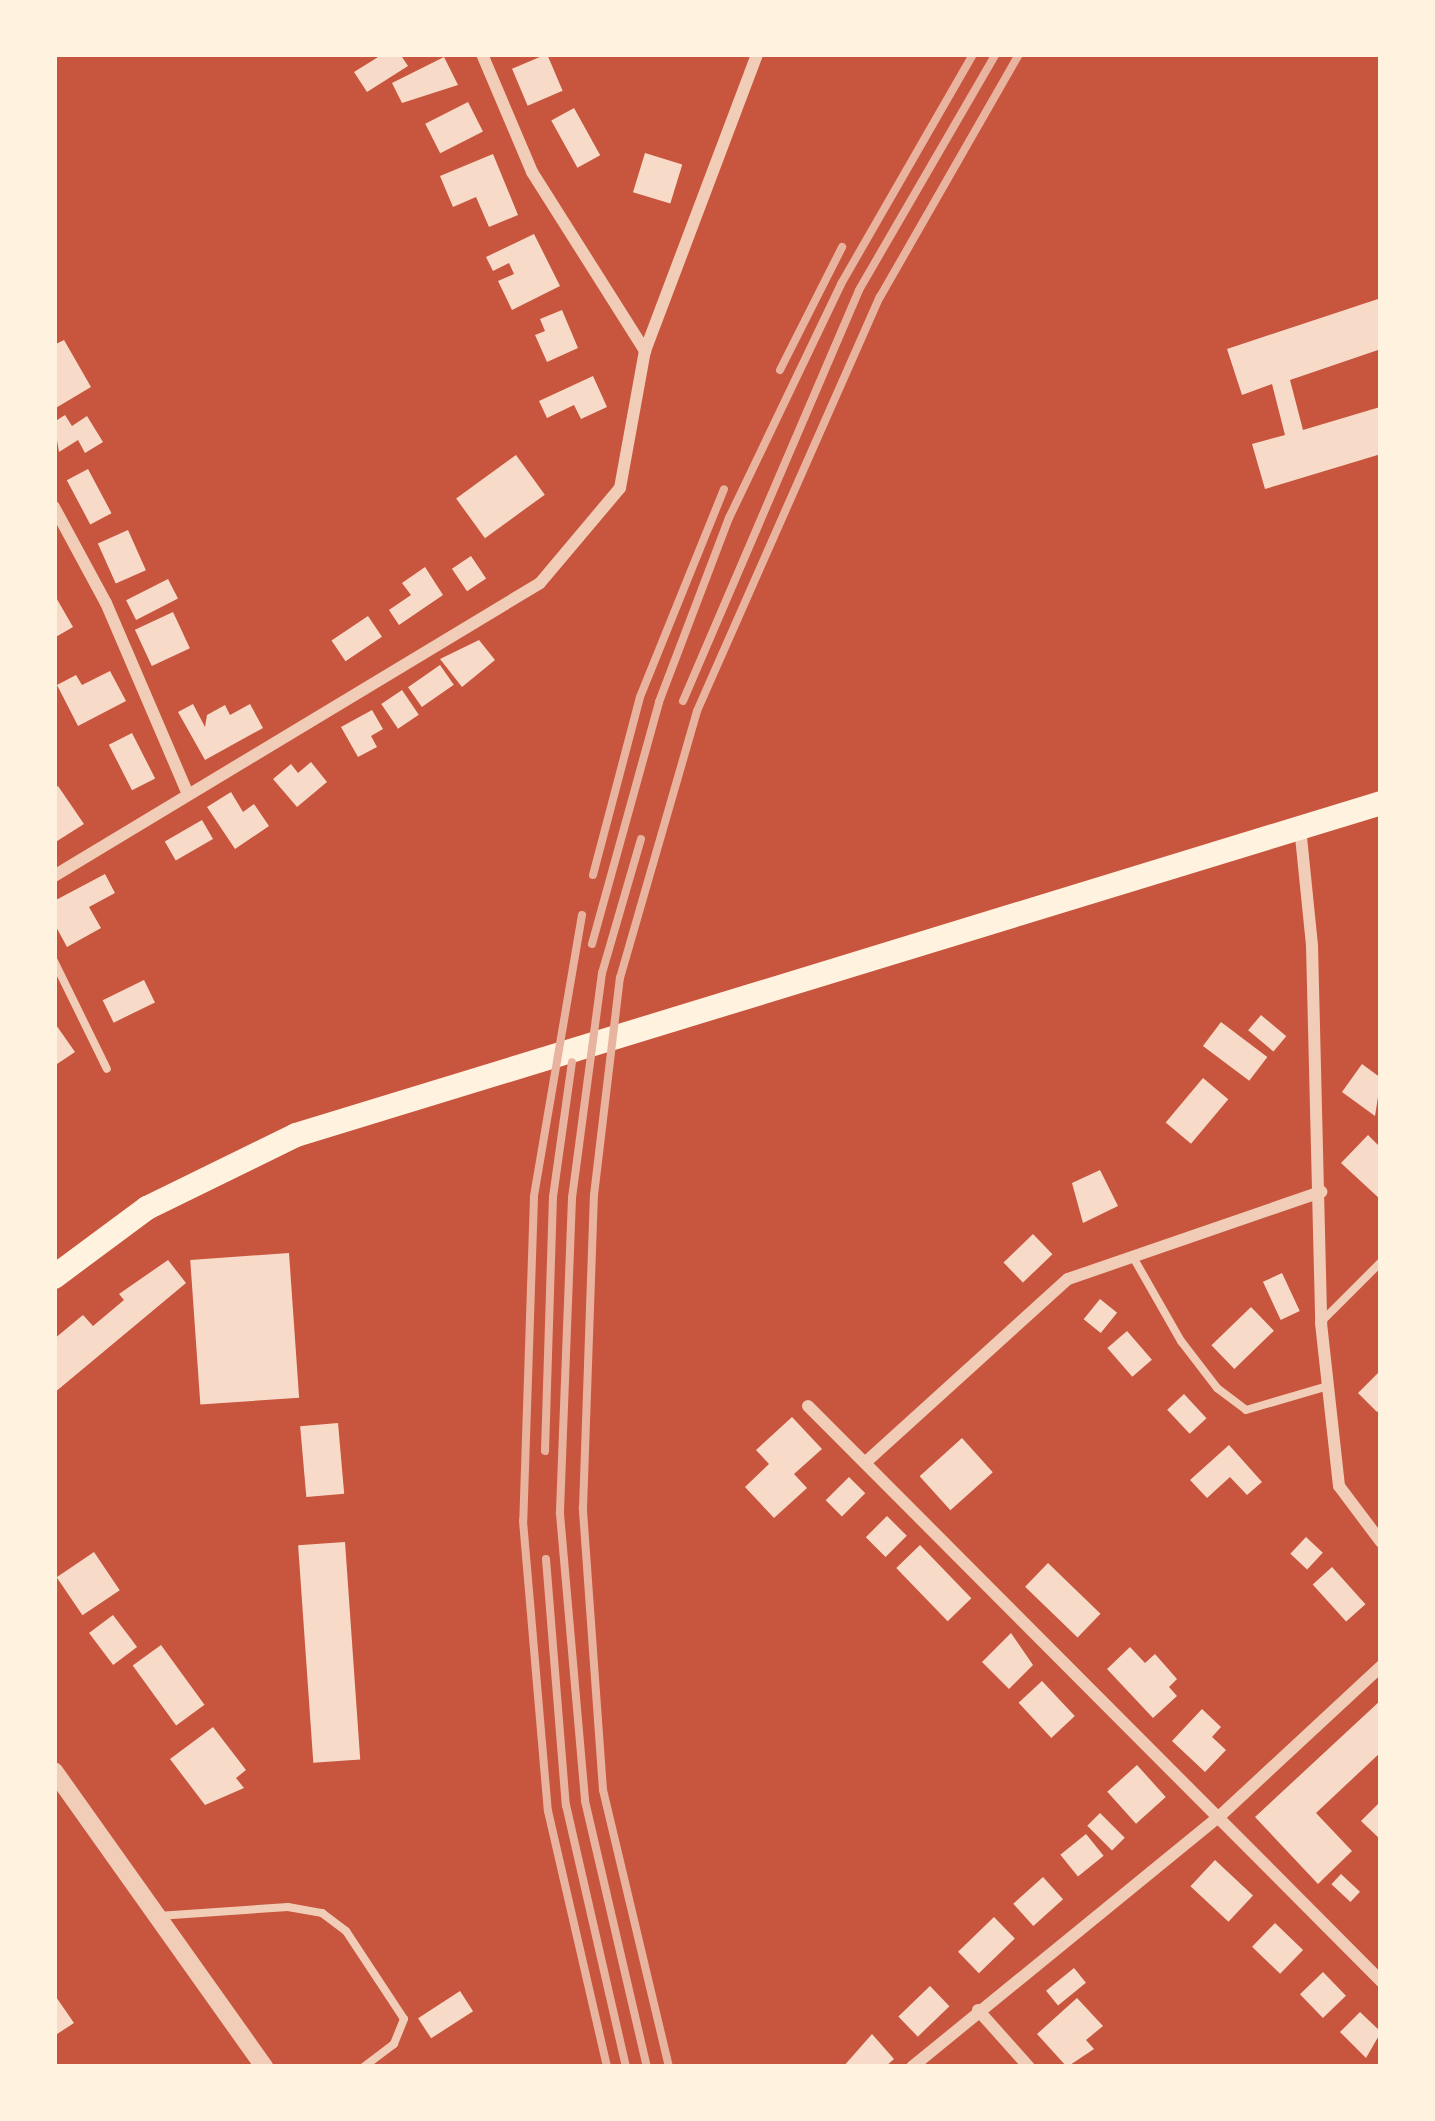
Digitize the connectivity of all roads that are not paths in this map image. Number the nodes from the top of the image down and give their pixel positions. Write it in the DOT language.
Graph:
graph roads {
  1 [pos="482,54"];
  2 [pos="757,54"];
  3 [pos="645,352"];
  4 [pos="54,507"];
  5 [pos="186,790"];
  6 [pos="1381,802"];
  7 [pos="1299,826"];
  8 [pos="54,876"];
  9 [pos="54,961"];
  10 [pos="107,1069"];
  11 [pos="1321,1192"];
  12 [pos="1133,1257"];
  13 [pos="1381,1262"];
  14 [pos="54,1277"];
  15 [pos="1321,1322"];
  16 [pos="1328,1386"];
  17 [pos="808,1406"];
  18 [pos="867,1461"];
  19 [pos="1381,1542"];
  20 [pos="1381,1666"];
  21 [pos="54,1771"];
  22 [pos="1222,1814"];
  23 [pos="157,1916"];
  24 [pos="1381,1981"];
  25 [pos="978,2010"];
  26 [pos="264,2067"];
  27 [pos="364,2067"];
  28 [pos="912,2067"];
  29 [pos="1029,2067"];
  1 -- 3 [label="street"];
  2 -- 3 [label="street"];
  3 -- 5 [label="street"];
  4 -- 5 [label="street"];
  5 -- 8 [label="street"];
  6 -- 7 [label="highway"];
  7 -- 11 [label="street"];
  7 -- 14 [label="highway"];
  9 -- 10 [label="lane"];
  11 -- 12 [label="street"];
  11 -- 15 [label="street"];
  12 -- 16 [label="lane"];
  12 -- 18 [label="street"];
  13 -- 15 [label="lane"];
  15 -- 16 [label="street"];
  16 -- 19 [label="street"];
  17 -- 18 [label="street"];
  18 -- 22 [label="street"];
  20 -- 22 [label="street"];
  21 -- 23 [label="street"];
  22 -- 24 [label="street"];
  22 -- 25 [label="street"];
  23 -- 26 [label="street"];
  23 -- 27 [label="lane"];
  25 -- 28 [label="street"];
  25 -- 29 [label="street"];
}
